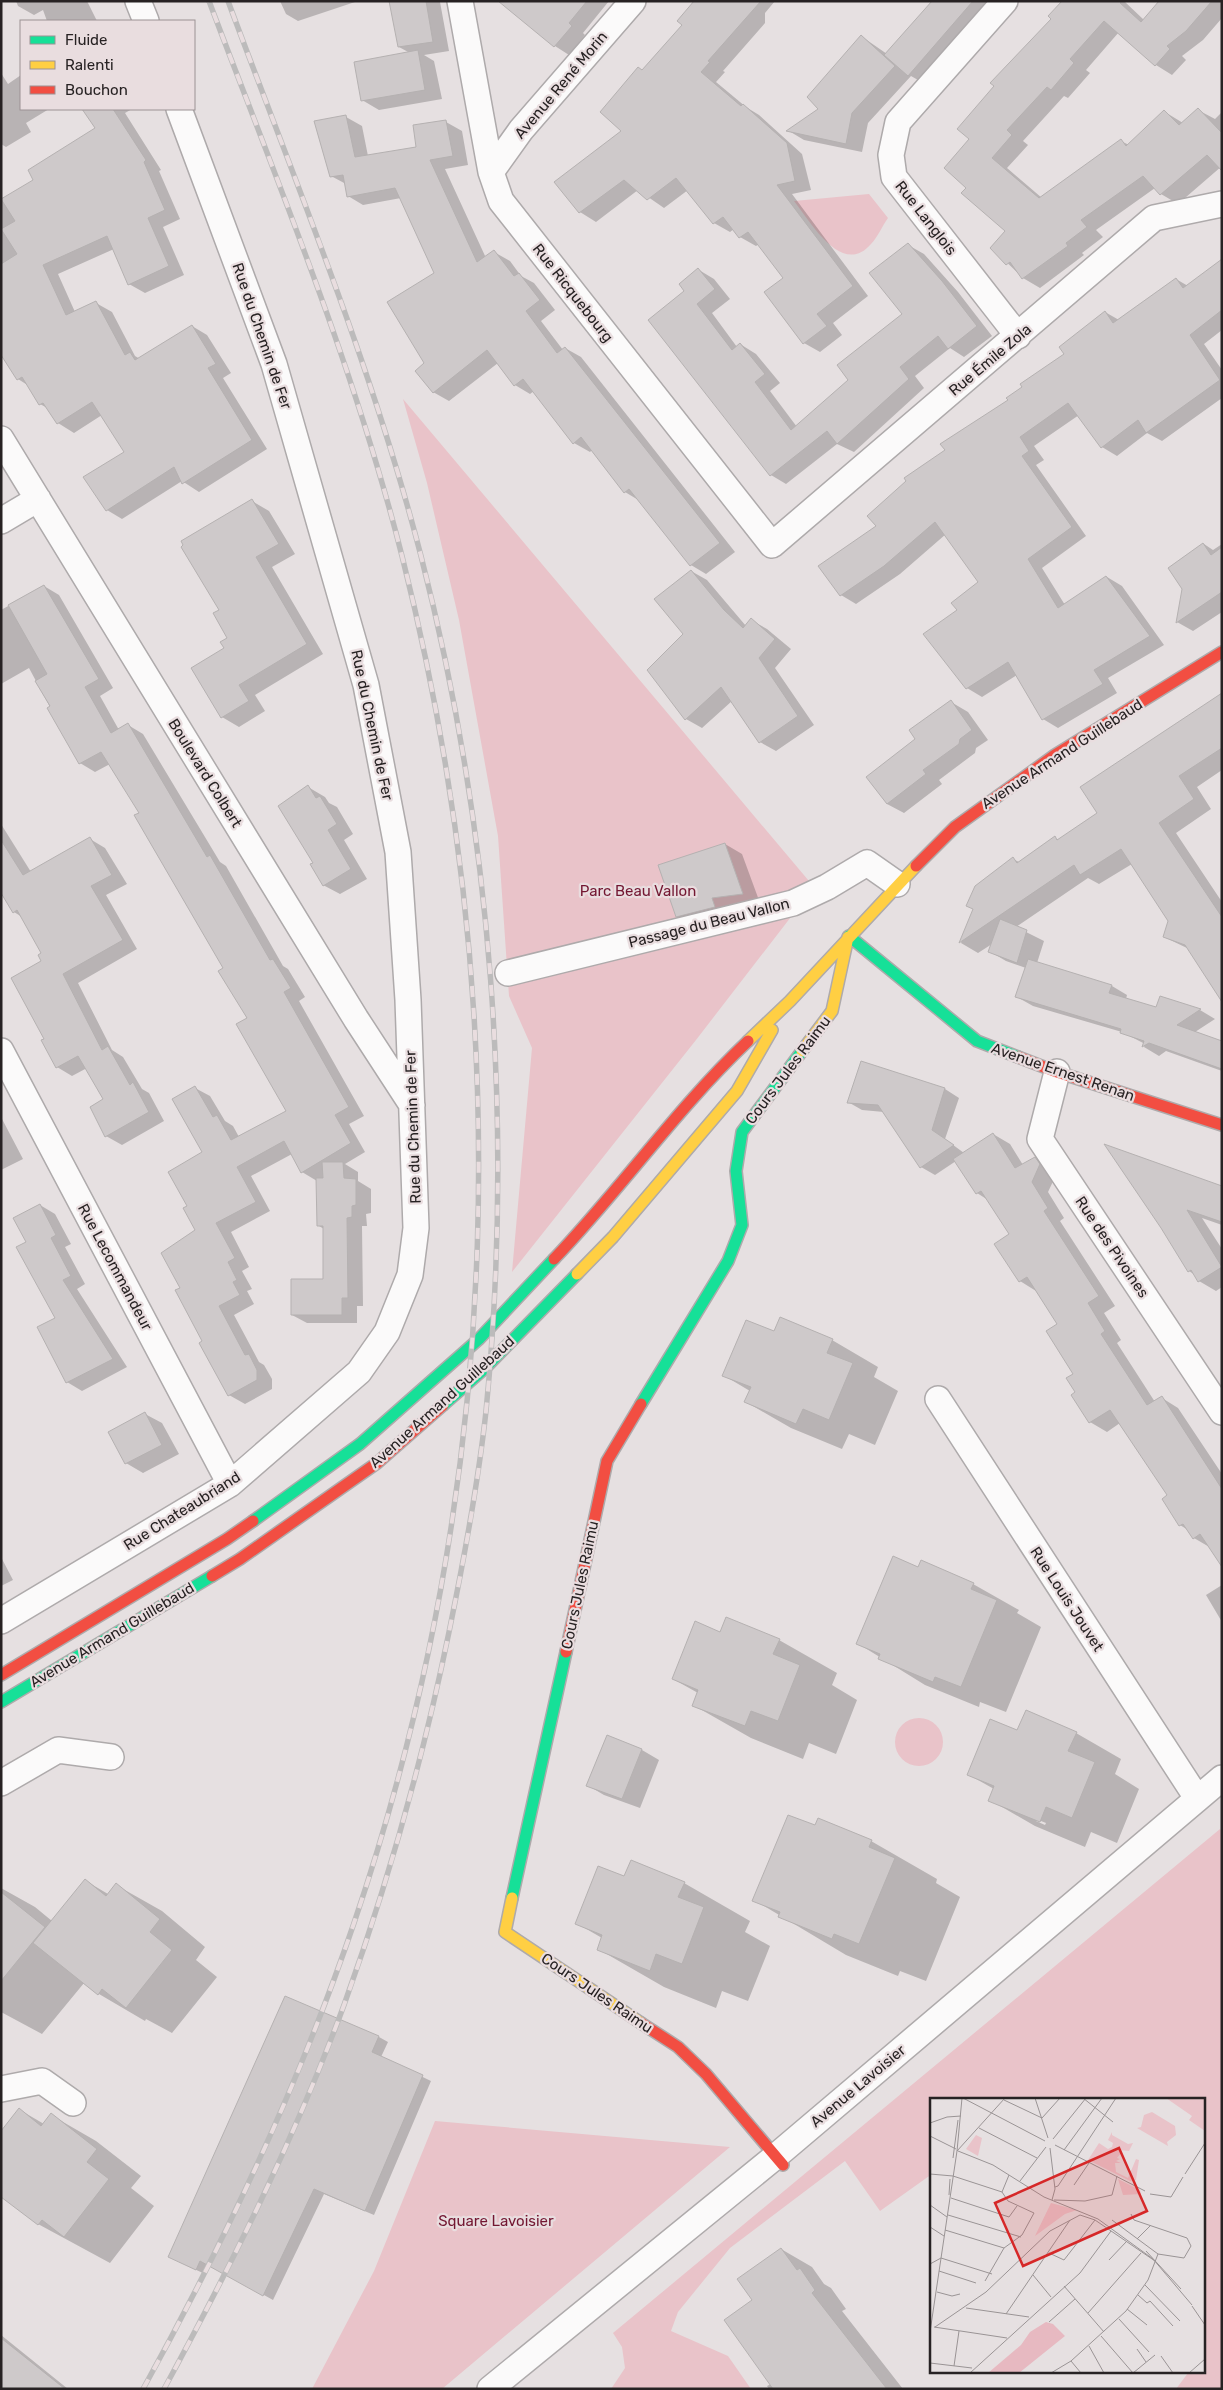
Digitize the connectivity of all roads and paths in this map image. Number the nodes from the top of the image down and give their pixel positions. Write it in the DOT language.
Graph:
graph roads {
  1 [pos="138,1"];
  2 [pos="460,1"];
  3 [pos="633,1"];
  4 [pos="1005,1"];
  5 [pos="146,20"];
  6 [pos="179,110"];
  7 [pos="492,172"];
  8 [pos="1222,204"];
  9 [pos="1018,336"];
  10 [pos="1,439"];
  11 [pos="38,499"];
  12 [pos="1,521"];
  13 [pos="772,545"];
  14 [pos="1222,652"];
  15 [pos="897,884"];
  16 [pos="849,936"];
  17 [pos="508,972"];
  18 [pos="790,1001"];
  19 [pos="1,1051"];
  20 [pos="1057,1072"];
  21 [pos="412,1104"];
  22 [pos="1222,1125"];
  23 [pos="370,1359"];
  24 [pos="938,1399"];
  25 [pos="1222,1412"];
  26 [pos="230,1484"];
  27 [pos="1,1621"];
  28 [pos="1,1675"];
  29 [pos="1,1702"];
  30 [pos="111,1757"];
  31 [pos="1222,1778"];
  32 [pos="1,1784"];
  33 [pos="1197,1798"];
  34 [pos="1,2089"];
  35 [pos="73,2103"];
  36 [pos="780,2161"];
  37 [pos="490,2389"];
  1 -- 5 [label="street"];
  2 -- 7 [label="street, Rue Ricquebourg"];
  3 -- 7 [label="street, Avenue René Morin"];
  4 -- 9 [label="street, Rue Langlois"];
  6 -- 21 [label="street, Rue du Chemin de Fer"];
  7 -- 13 [label="street, Rue Ricquebourg"];
  8 -- 9 [label="street, Rue Émile Zola"];
  9 -- 13 [label="street, Rue Émile Zola"];
  10 -- 11 [label="street, Boulevard Colbert"];
  11 -- 12 [label="street"];
  11 -- 21 [label="street, Boulevard Colbert"];
  14 -- 15 [label="street, Avenue Armand Guillebaud"];
  15 -- 16 [label="street, Avenue Armand Guillebaud"];
  15 -- 17 [label="street, Passage du Beau Vallon"];
  16 -- 18 [label="street, Avenue Armand Guillebaud"];
  16 -- 20 [label="street, Avenue Ernest Renan"];
  16 -- 36 [label="street, Cours Jules Raimu"];
  18 -- 28 [label="street, Avenue Armand Guillebaud"];
  18 -- 29 [label="street, Avenue Armand Guillebaud"];
  19 -- 26 [label="street, Rue Lecommandeur"];
  20 -- 22 [label="street, Avenue Ernest Renan"];
  20 -- 25 [label="street, Rue des Pivoines"];
  21 -- 23 [label="street, Rue du Chemin de Fer"];
  23 -- 26 [label="street, Rue Chateaubriand"];
  24 -- 33 [label="street, Rue Louis Jouvet"];
  26 -- 27 [label="street, Rue Chateaubriand"];
  30 -- 32 [label="street"];
  31 -- 33 [label="street, Avenue Lavoisier"];
  33 -- 36 [label="street, Avenue Lavoisier"];
  34 -- 35 [label="street"];
  36 -- 37 [label="street, Avenue Lavoisier"];
}
